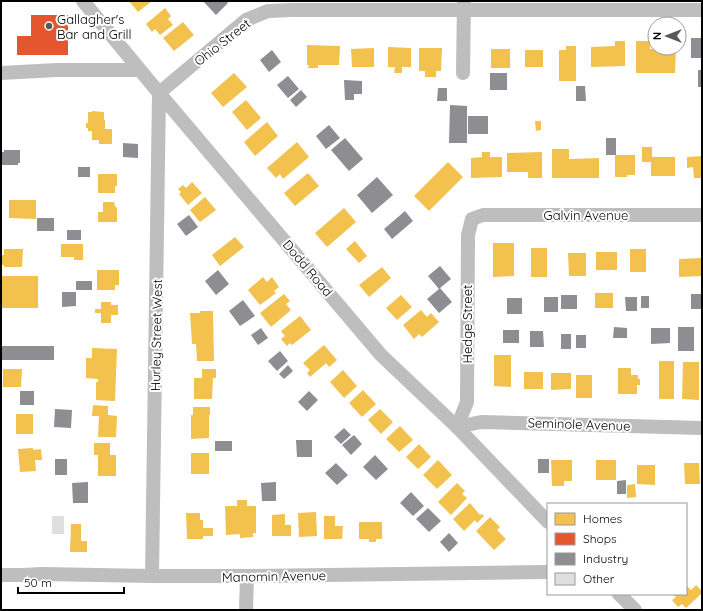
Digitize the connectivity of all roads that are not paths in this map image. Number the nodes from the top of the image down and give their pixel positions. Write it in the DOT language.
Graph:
graph roads {
  1 [pos="82,1"];
  2 [pos="464,5"];
  3 [pos="702,10"];
  4 [pos="140,70"];
  5 [pos="1,73"];
  6 [pos="463,73"];
  7 [pos="159,93"];
  8 [pos="702,215"];
  9 [pos="472,219"];
  10 [pos="457,427"];
  11 [pos="702,428"];
  12 [pos="547,521"];
  13 [pos="547,572"];
  14 [pos="1,574"];
  15 [pos="152,576"];
  16 [pos="247,576"];
  17 [pos="620,595"];
  18 [pos="246,610"];
  19 [pos="635,610"];
  1 -- 4 [label="street, Dodd Road"];
  2 -- 3 [label="street, Ohio Street"];
  2 -- 6 [label="street"];
  2 -- 7 [label="street, Ohio Street"];
  4 -- 5 [label="street"];
  4 -- 7 [label="street, Dodd Road"];
  7 -- 10 [label="street, Dodd Road"];
  7 -- 15 [label="street, Hurley Street West"];
  8 -- 9 [label="street, Galvin Avenue"];
  9 -- 10 [label="street, Hedge Street"];
  10 -- 11 [label="street, Seminole Avenue"];
  10 -- 12 [label="street, Dodd Road"];
  13 -- 16 [label="street, Manomin Avenue"];
  14 -- 15 [label="street, Manomin Avenue"];
  15 -- 16 [label="street, Manomin Avenue"];
  16 -- 18 [label="street"];
  17 -- 19 [label="street"];
}
